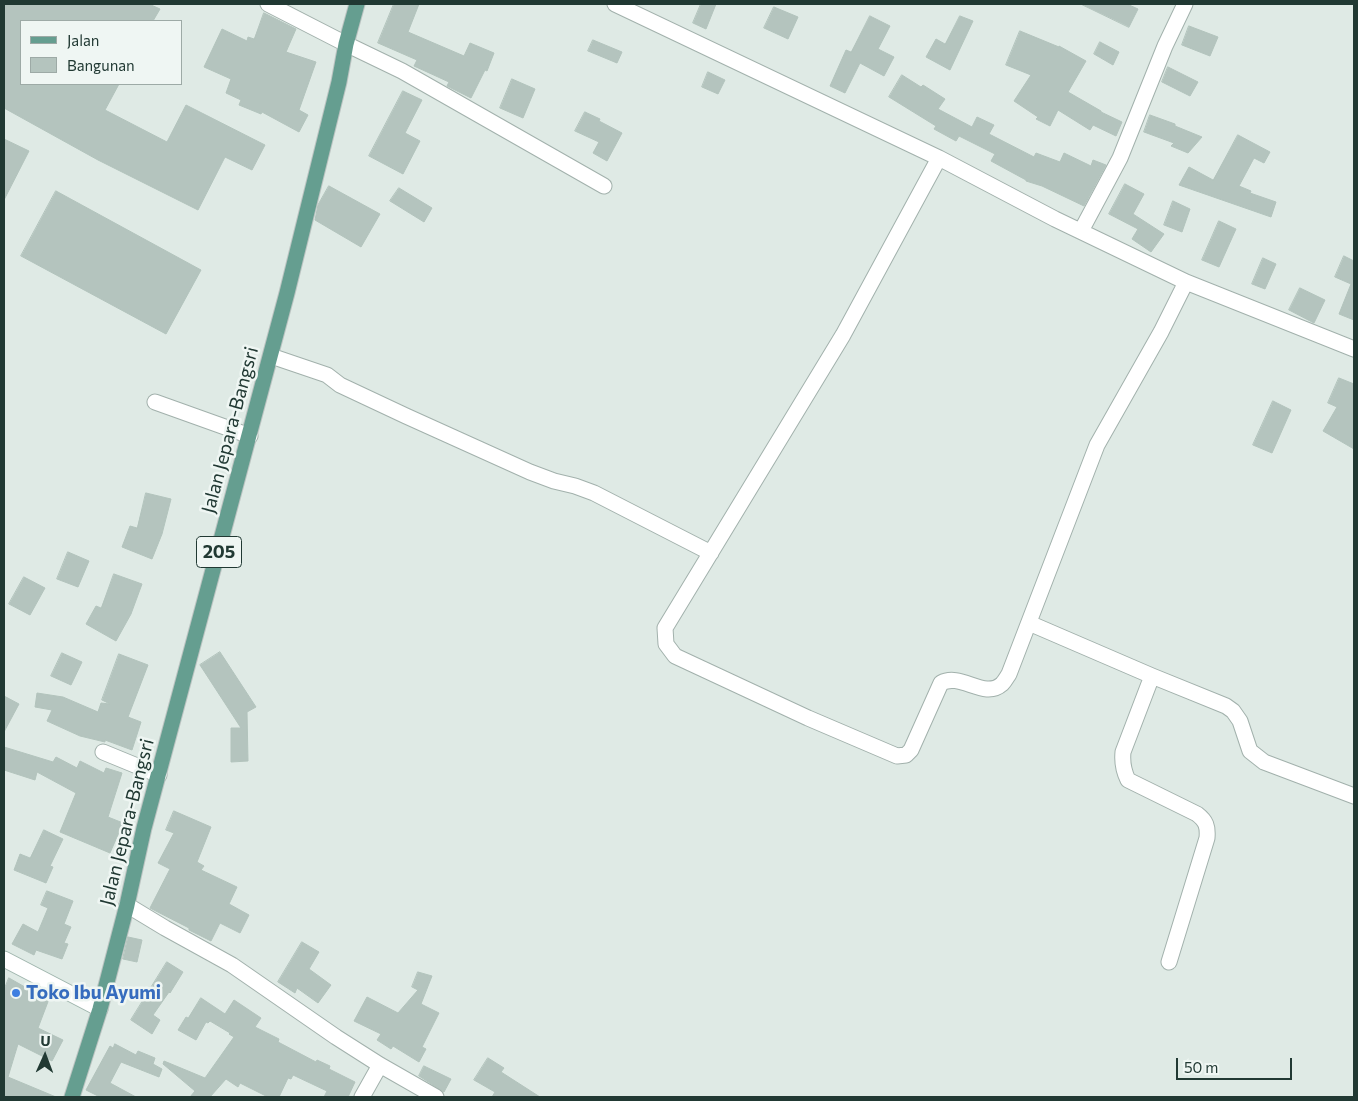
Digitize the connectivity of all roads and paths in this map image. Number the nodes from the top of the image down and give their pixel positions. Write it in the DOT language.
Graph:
graph roads {
  1 [pos="268,4"];
  2 [pos="357,4"];
  3 [pos="615,4"];
  4 [pos="1185,4"];
  5 [pos="346,44"];
  6 [pos="939,158"];
  7 [pos="604,186"];
  8 [pos="1081,231"];
  9 [pos="1186,282"];
  10 [pos="1354,349"];
  11 [pos="271,356"];
  12 [pos="156,402"];
  13 [pos="250,436"];
  14 [pos="711,553"];
  15 [pos="1029,623"];
  16 [pos="1152,676"];
  17 [pos="103,752"];
  18 [pos="159,775"];
  19 [pos="1354,796"];
  20 [pos="127,905"];
  21 [pos="4,959"];
  22 [pos="1169,962"];
  23 [pos="100,1008"];
  24 [pos="380,1065"];
  25 [pos="72,1097"];
  26 [pos="362,1097"];
  27 [pos="436,1097"];
  1 -- 5 [label="street"];
  2 -- 5 [label="main road, Jalan Jepara-Bangsri / 205"];
  3 -- 6 [label="street"];
  4 -- 8 [label="street"];
  5 -- 7 [label="street"];
  5 -- 11 [label="main road, Jalan Jepara-Bangsri / 205"];
  6 -- 8 [label="street"];
  6 -- 14 [label="street"];
  8 -- 9 [label="street"];
  9 -- 10 [label="street"];
  9 -- 15 [label="street"];
  11 -- 13 [label="main road, Jalan Jepara-Bangsri / 205"];
  11 -- 14 [label="street"];
  12 -- 13 [label="street"];
  13 -- 18 [label="main road, Jalan Jepara-Bangsri / 205"];
  14 -- 15 [label="street"];
  15 -- 16 [label="street"];
  16 -- 19 [label="street"];
  16 -- 22 [label="street"];
  17 -- 18 [label="street"];
  18 -- 20 [label="main road, Jalan Jepara-Bangsri / 205"];
  20 -- 23 [label="main road, Jalan Jepara-Bangsri / 205"];
  20 -- 24 [label="street"];
  21 -- 23 [label="street"];
  23 -- 25 [label="main road, Jalan Jepara-Bangsri / 205"];
  24 -- 26 [label="street"];
  24 -- 27 [label="street"];
}
